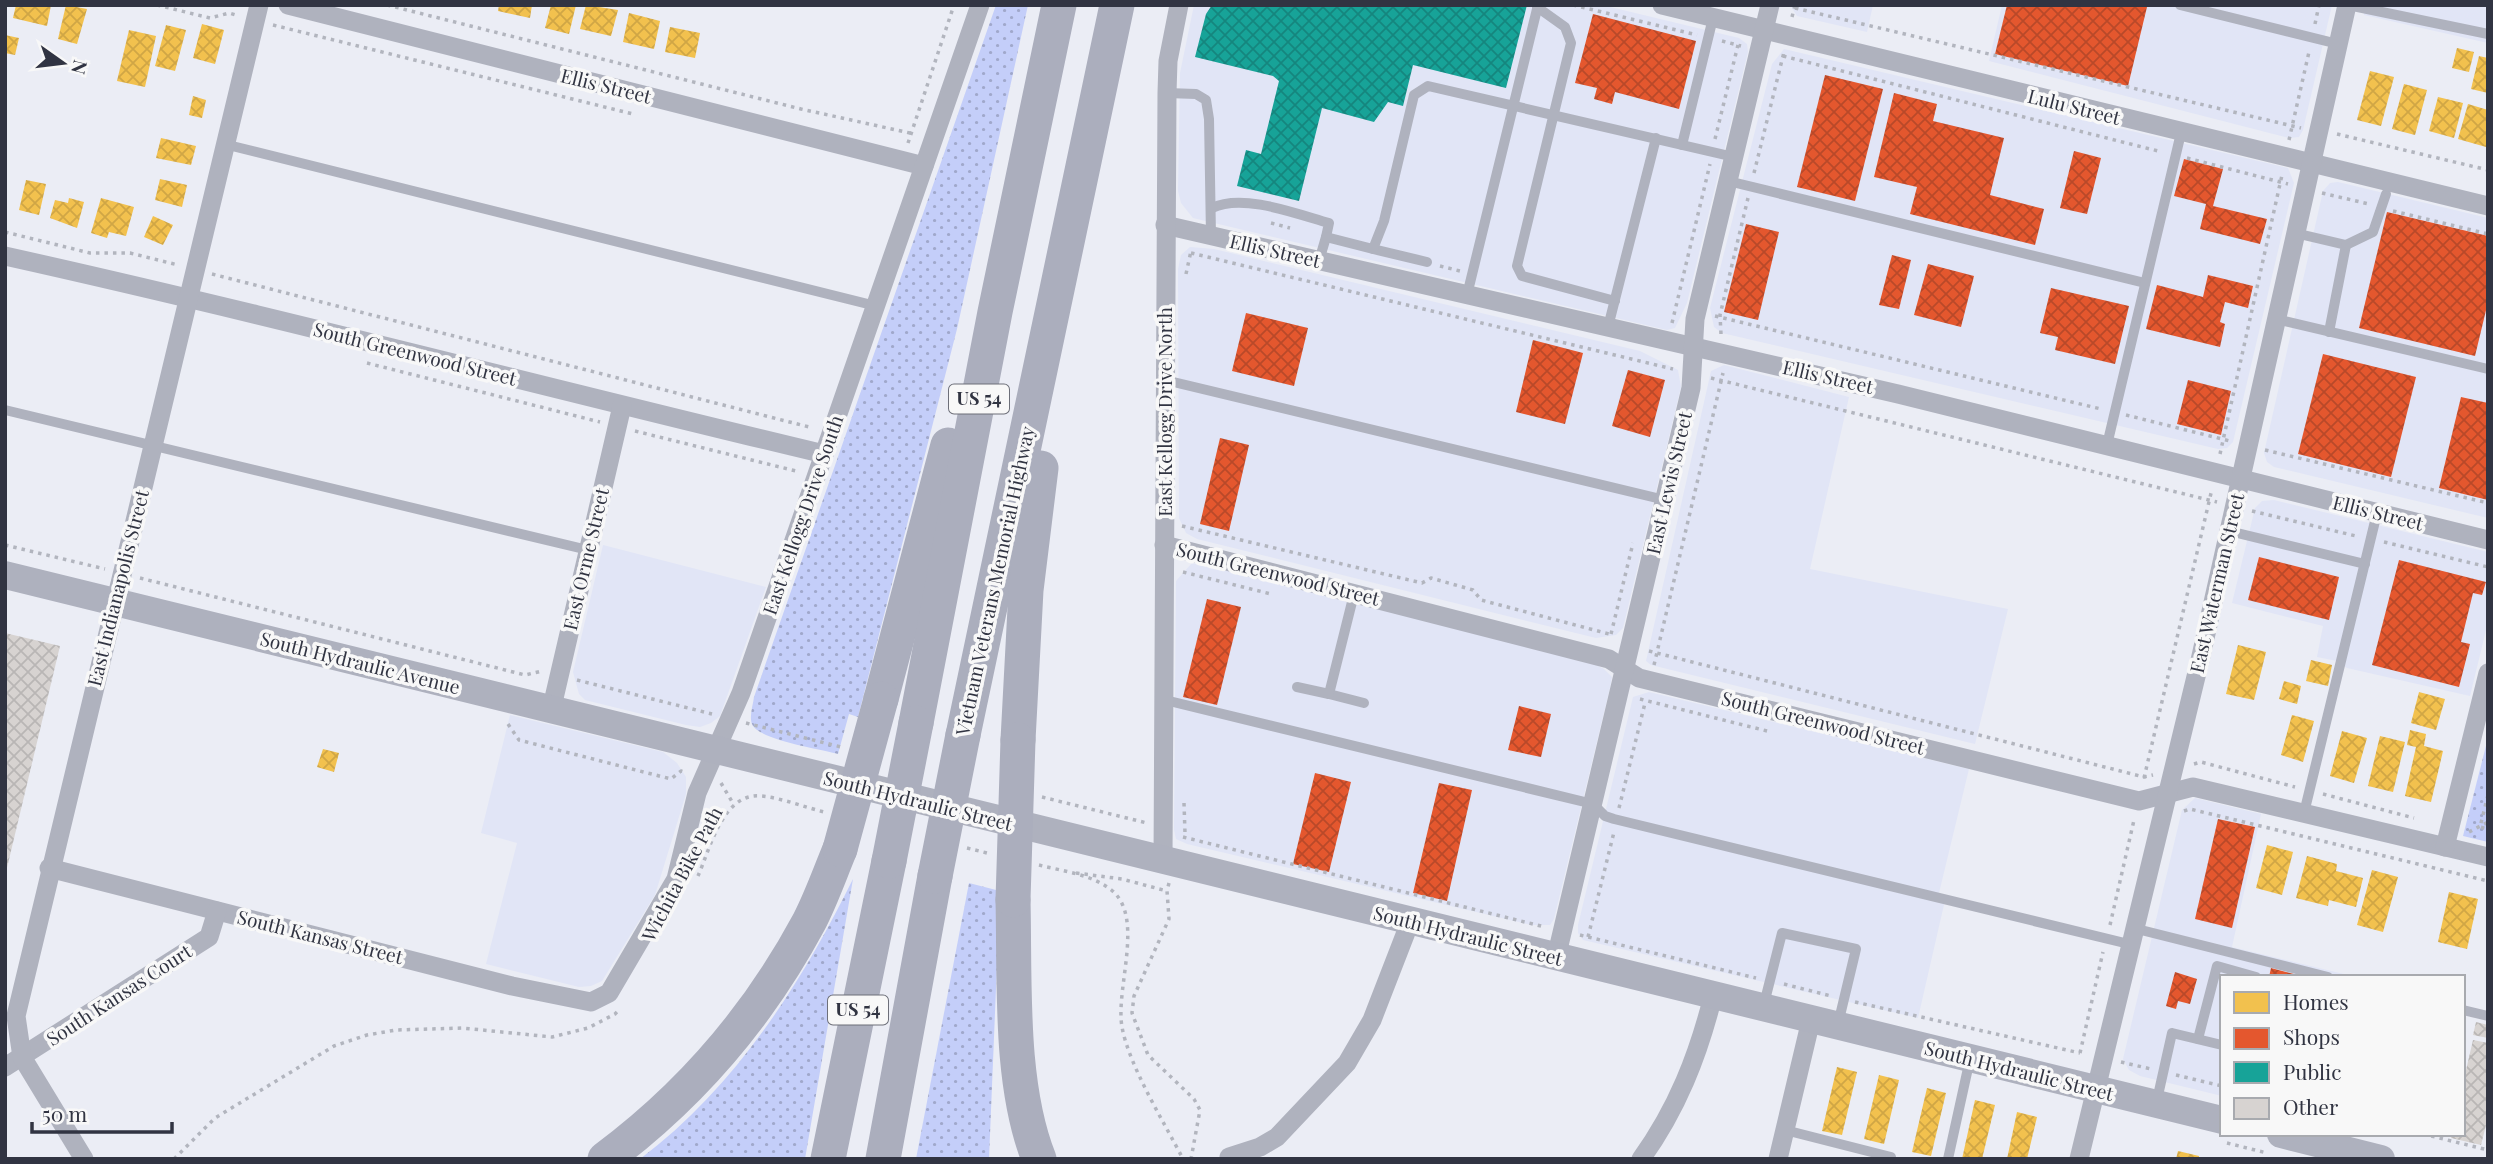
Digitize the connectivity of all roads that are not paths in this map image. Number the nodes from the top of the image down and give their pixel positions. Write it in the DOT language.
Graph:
graph roads {
  1 [pos="288,5"];
  2 [pos="980,5"];
  3 [pos="1059,5"];
  4 [pos="1117,5"];
  5 [pos="1179,5"];
  6 [pos="1662,5"];
  7 [pos="1770,5"];
  8 [pos="2180,5"];
  9 [pos="2348,5"];
  10 [pos="1537,6"];
  11 [pos="257,13"];
  12 [pos="1711,13"];
  13 [pos="1764,31"];
  14 [pos="2488,34"];
  15 [pos="2338,44"];
  16 [pos="1044,75"];
  17 [pos="1167,93"];
  18 [pos="1514,104"];
  19 [pos="1092,114"];
  20 [pos="1555,114"];
  21 [pos="2180,133"];
  22 [pos="1656,138"];
  23 [pos="225,145"];
  24 [pos="1682,145"];
  25 [pos="1734,157"];
  26 [pos="2311,165"];
  27 [pos="924,166"];
  28 [pos="1728,181"];
  29 [pos="2386,194"];
  30 [pos="2488,206"];
  31 [pos="1212,208"];
  32 [pos="1165,225"];
  33 [pos="2295,233"];
  34 [pos="1211,236"];
  35 [pos="1326,237"];
  36 [pos="2346,245"];
  37 [pos="1373,249"];
  38 [pos="5,256"];
  39 [pos="1319,261"];
  40 [pos="1427,262"];
  41 [pos="2145,283"];
  42 [pos="1467,295"];
  43 [pos="187,297"];
  44 [pos="1615,301"];
  45 [pos="876,306"];
  46 [pos="2276,319"];
  47 [pos="1608,327"];
  48 [pos="2329,332"];
  49 [pos="1693,346"];
  50 [pos="2488,369"];
  51 [pos="1165,380"];
  52 [pos="622,407"];
  53 [pos="5,410"];
  54 [pos="153,443"];
  55 [pos="2107,446"];
  56 [pos="824,454"];
  57 [pos="2241,479"];
  58 [pos="1665,499"];
  59 [pos="2377,513"];
  60 [pos="2229,531"];
  61 [pos="2488,540"];
  62 [pos="1164,545"];
  63 [pos="588,550"];
  64 [pos="2365,564"];
  65 [pos="5,575"];
  66 [pos="1354,594"];
  67 [pos="115,602"];
  68 [pos="1626,669"];
  69 [pos="2488,673"];
  70 [pos="1297,687"];
  71 [pos="1329,694"];
  72 [pos="1165,700"];
  73 [pos="1364,703"];
  74 [pos="551,711"];
  75 [pos="715,751"];
  76 [pos="2169,794"];
  77 [pos="1593,804"];
  78 [pos="2304,813"];
  79 [pos="2447,837"];
  80 [pos="2488,857"];
  81 [pos="1163,861"];
  82 [pos="49,868"];
  83 [pos="217,911"];
  84 [pos="1410,922"];
  85 [pos="2135,937"];
  86 [pos="1556,958"];
  87 [pos="2249,975"];
  88 [pos="2318,975"];
  89 [pos="1767,995"];
  90 [pos="1713,996"];
  91 [pos="592,1002"];
  92 [pos="2465,1010"];
  93 [pos="2488,1016"];
  94 [pos="1824,1023"];
  95 [pos="2198,1039"];
  96 [pos="2220,1044"];
  97 [pos="22,1057"];
  98 [pos="1970,1058"];
  99 [pos="5,1067"];
  100 [pos="2096,1089"];
  101 [pos="2156,1104"];
  102 [pos="2220,1120"];
  103 [pos="1785,1130"];
  104 [pos="2289,1136"];
  105 [pos="1229,1157"];
  106 [pos="1891,1157"];
  107 [pos="84,1159"];
  108 [pos="604,1159"];
  109 [pos="828,1159"];
  110 [pos="883,1159"];
  111 [pos="1039,1159"];
  112 [pos="1641,1159"];
  113 [pos="1778,1159"];
  114 [pos="1948,1159"];
  115 [pos="2079,1159"];
  116 [pos="2381,1159"];
  1 -- 27 [label="street, Ellis Street"];
  2 -- 27 [label="street, East Kellogg Drive South"];
  3 -- 16 [label="highway, US 54"];
  4 -- 19 [label="highway, Vietnam Veterans Memorial Highway / US 54"];
  5 -- 17 [label="street, East Kellogg Drive North"];
  6 -- 12 [label="street, Lulu Street"];
  7 -- 13 [label="street, East Lewis Street"];
  8 -- 15 [label="lane"];
  9 -- 14 [label="lane"];
  9 -- 15 [label="street, East Waterman Street"];
  10 -- 18 [label="lane"];
  10 -- 20 [label="lane"];
  11 -- 23 [label="street, East Indianapolis Street"];
  12 -- 13 [label="street, Lulu Street"];
  12 -- 24 [label="lane"];
  13 -- 21 [label="street, Lulu Street"];
  13 -- 25 [label="street, East Lewis Street"];
  15 -- 26 [label="street, East Waterman Street"];
  16 -- 108 [label="highway, bridge"];
  16 -- 109 [label="highway, US 54, bridge"];
  17 -- 31 [label="lane"];
  17 -- 32 [label="street, East Kellogg Drive North"];
  18 -- 20 [label="lane"];
  18 -- 37 [label="lane"];
  18 -- 42 [label="lane"];
  19 -- 110 [label="highway, Vietnam Veterans Memorial Highway / US 54, bridge"];
  19 -- 111 [label="highway, bridge"];
  20 -- 22 [label="lane"];
  20 -- 44 [label="lane"];
  21 -- 26 [label="street, Lulu Street"];
  21 -- 41 [label="lane"];
  22 -- 24 [label="lane"];
  22 -- 44 [label="lane"];
  23 -- 43 [label="street, East Indianapolis Street"];
  23 -- 45 [label="lane"];
  24 -- 25 [label="lane"];
  25 -- 28 [label="street, East Lewis Street"];
  26 -- 30 [label="street, Lulu Street"];
  26 -- 33 [label="street, East Waterman Street"];
  27 -- 45 [label="street, East Kellogg Drive South"];
  28 -- 41 [label="lane"];
  28 -- 49 [label="street, East Lewis Street"];
  29 -- 36 [label="lane"];
  31 -- 34 [label="lane"];
  31 -- 35 [label="lane"];
  32 -- 34 [label="street, Ellis Street"];
  32 -- 51 [label="street, East Kellogg Drive North"];
  33 -- 36 [label="lane"];
  33 -- 46 [label="street, East Waterman Street"];
  34 -- 39 [label="street, Ellis Street"];
  35 -- 37 [label="lane"];
  35 -- 39 [label="lane"];
  36 -- 48 [label="lane"];
  37 -- 40 [label="lane"];
  38 -- 43 [label="street, South Greenwood Street"];
  39 -- 42 [label="street, Ellis Street"];
  41 -- 55 [label="lane"];
  42 -- 47 [label="street, Ellis Street"];
  43 -- 52 [label="street, South Greenwood Street"];
  43 -- 54 [label="street, East Indianapolis Street"];
  44 -- 47 [label="lane"];
  45 -- 56 [label="street, East Kellogg Drive South"];
  46 -- 48 [label="lane"];
  46 -- 57 [label="street, East Waterman Street"];
  47 -- 49 [label="street, Ellis Street"];
  48 -- 50 [label="lane"];
  49 -- 55 [label="street, Ellis Street"];
  49 -- 58 [label="street, East Lewis Street"];
  51 -- 58 [label="lane"];
  51 -- 62 [label="street, East Kellogg Drive North"];
  52 -- 56 [label="street, South Greenwood Street"];
  52 -- 63 [label="street, East Orme Street"];
  53 -- 54 [label="lane"];
  54 -- 63 [label="lane"];
  54 -- 67 [label="street, East Indianapolis Street"];
  55 -- 57 [label="street, Ellis Street"];
  56 -- 75 [label="street, East Kellogg Drive South"];
  57 -- 59 [label="street, Ellis Street"];
  57 -- 60 [label="street, East Waterman Street"];
  58 -- 68 [label="street, East Lewis Street"];
  59 -- 61 [label="street, Ellis Street"];
  59 -- 64 [label="lane"];
  60 -- 64 [label="lane"];
  60 -- 76 [label="street, East Waterman Street"];
  62 -- 66 [label="street, South Greenwood Street"];
  62 -- 72 [label="street, East Kellogg Drive North"];
  63 -- 74 [label="street, East Orme Street"];
  64 -- 78 [label="lane"];
  65 -- 67 [label="street, South Hydraulic Avenue"];
  66 -- 68 [label="street, South Greenwood Street"];
  66 -- 71 [label="lane"];
  67 -- 74 [label="street, South Hydraulic Avenue"];
  67 -- 82 [label="street, East Indianapolis Street"];
  68 -- 76 [label="street, South Greenwood Street"];
  68 -- 77 [label="street, East Lewis Street"];
  69 -- 79 [label="street"];
  70 -- 71 [label="lane"];
  71 -- 73 [label="lane"];
  72 -- 77 [label="lane"];
  72 -- 81 [label="street, East Kellogg Drive North"];
  74 -- 75 [label="street, South Hydraulic Avenue"];
  75 -- 81 [label="street, South Hydraulic Street"];
  75 -- 91 [label="street, East Kellogg Drive South"];
  76 -- 78 [label="street, South Greenwood Street"];
  76 -- 85 [label="street, East Waterman Street"];
  77 -- 85 [label="lane"];
  77 -- 86 [label="street, East Lewis Street"];
  78 -- 79 [label="street, South Greenwood Street"];
  79 -- 80 [label="street, South Greenwood Street"];
  81 -- 84 [label="street, South Hydraulic Street"];
  82 -- 83 [label="street, South Kansas Street"];
  82 -- 97 [label="street, East Indianapolis Street"];
  83 -- 91 [label="street, South Kansas Street"];
  83 -- 97 [label="street, South Kansas Court"];
  84 -- 86 [label="street, South Hydraulic Street"];
  84 -- 105 [label="street"];
  85 -- 88 [label="lane"];
  85 -- 100 [label="street, East Waterman Street"];
  86 -- 90 [label="street, South Hydraulic Street"];
  87 -- 95 [label="lane"];
  89 -- 90 [label="street, South Hydraulic Street"];
  89 -- 94 [label="street, South Hydraulic Street"];
  89 -- 94 [label="lane"];
  90 -- 112 [label="street"];
  92 -- 93 [label="lane"];
  94 -- 98 [label="street, South Hydraulic Street"];
  94 -- 103 [label="street"];
  95 -- 96 [label="lane"];
  95 -- 101 [label="lane"];
  97 -- 99 [label="street, South Kansas Court"];
  97 -- 107 [label="street, East Indianapolis Street"];
  98 -- 100 [label="street, South Hydraulic Street"];
  98 -- 114 [label="lane"];
  100 -- 101 [label="street, South Hydraulic Street"];
  100 -- 115 [label="street, East Waterman Street"];
  101 -- 102 [label="street, South Hydraulic Street"];
  103 -- 106 [label="lane"];
  103 -- 113 [label="street"];
  104 -- 116 [label="street"];
}
